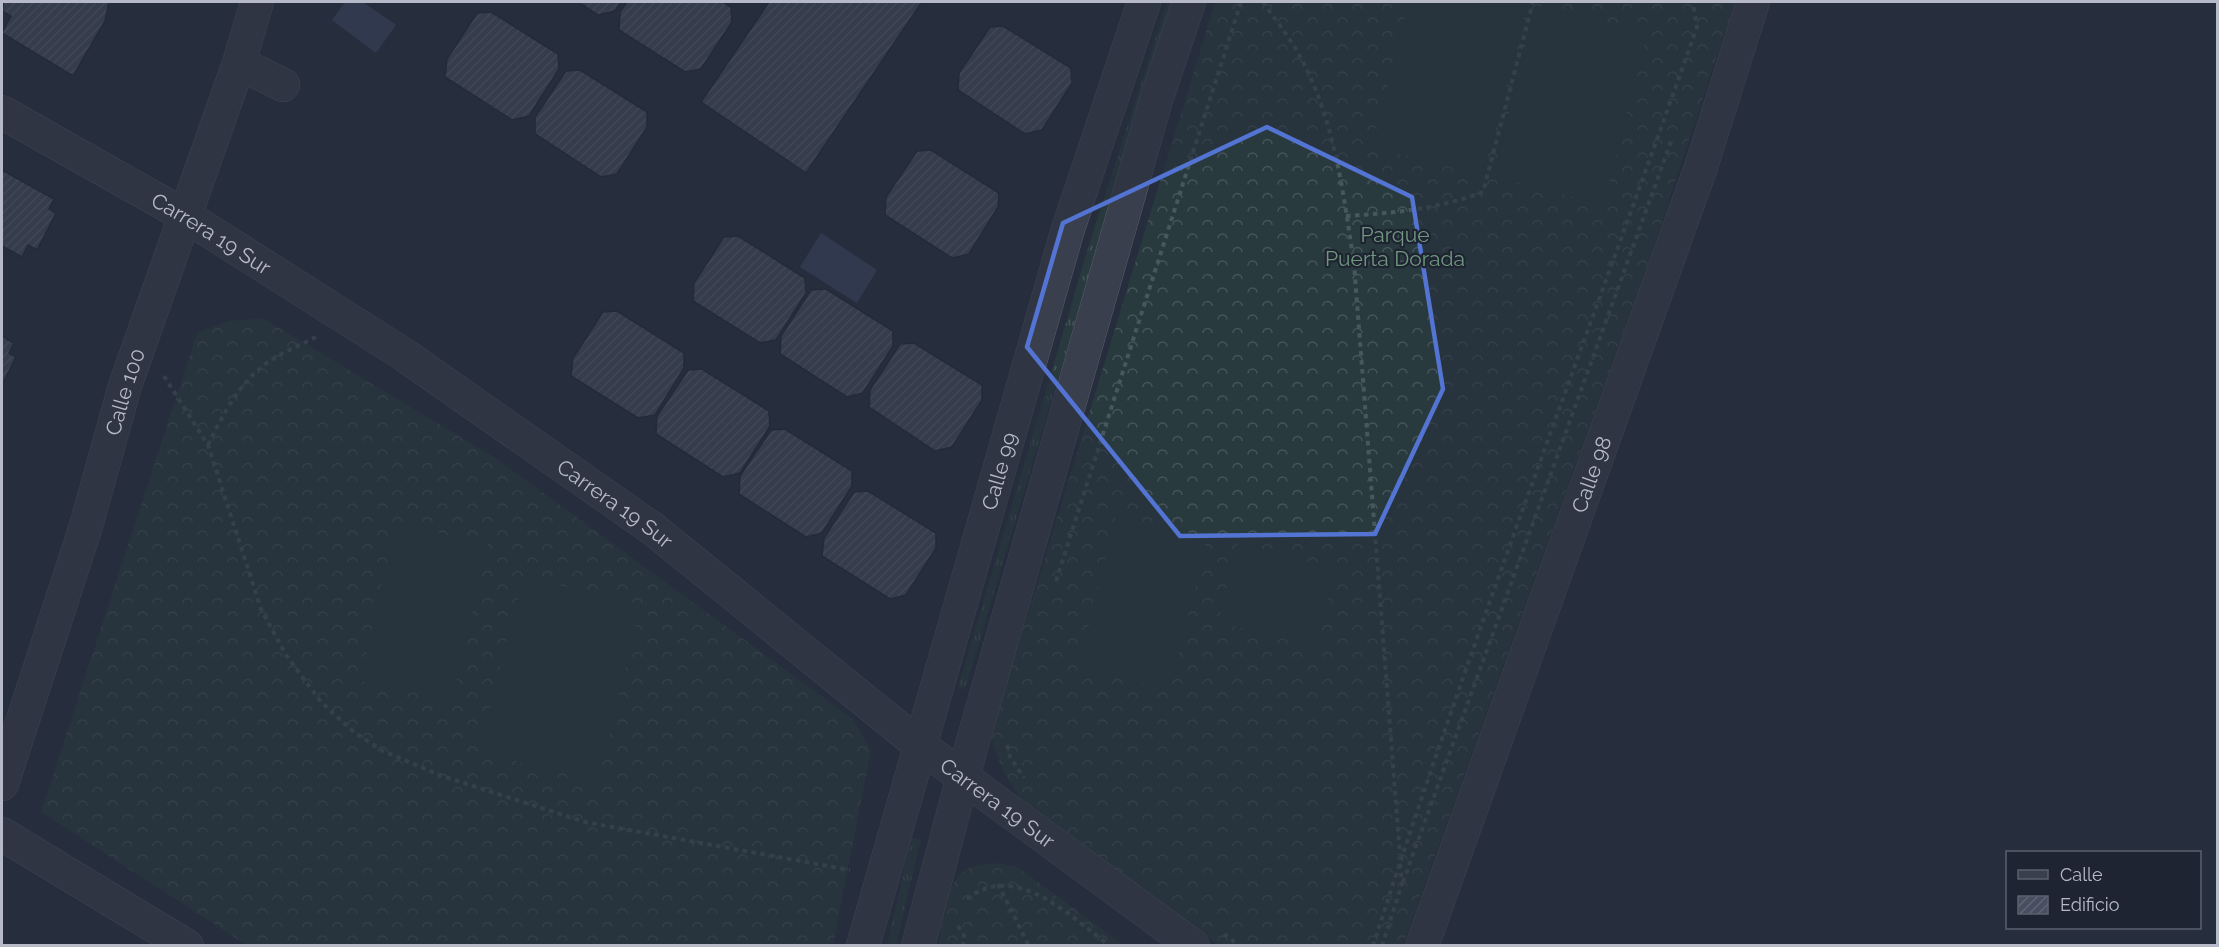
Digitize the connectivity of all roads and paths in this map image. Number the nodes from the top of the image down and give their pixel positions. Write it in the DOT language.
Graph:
graph roads {
  1 [pos="257,2"];
  2 [pos="1144,2"];
  3 [pos="1189,2"];
  4 [pos="1241,2"];
  5 [pos="1263,2"];
  6 [pos="1533,2"];
  7 [pos="1693,2"];
  8 [pos="1753,2"];
  9 [pos="239,63"];
  10 [pos="283,85"];
  11 [pos="2,112"];
  12 [pos="1673,136"];
  13 [pos="184,215"];
  14 [pos="1346,216"];
  15 [pos="348,320"];
  16 [pos="141,340"];
  17 [pos="208,445"];
  18 [pos="1053,592"];
  19 [pos="1005,737"];
  20 [pos="922,747"];
  21 [pos="963,776"];
  22 [pos="1028,783"];
  23 [pos="2,784"];
  24 [pos="2,834"];
  25 [pos="1400,859"];
  26 [pos="883,876"];
  27 [pos="998,884"];
  28 [pos="1402,884"];
  29 [pos="963,904"];
  30 [pos="952,919"];
  31 [pos="1207,939"];
  32 [pos="187,945"];
  33 [pos="863,945"];
  34 [pos="918,945"];
  35 [pos="963,945"];
  36 [pos="1029,945"];
  37 [pos="1110,945"];
  38 [pos="1240,945"];
  39 [pos="1373,945"];
  40 [pos="1382,945"];
  41 [pos="1422,945"];
  1 -- 9 [label="street, Calle 100"];
  2 -- 20 [label="street, Calle 99"];
  3 -- 21 [label="street"];
  4 -- 18 [label="path"];
  5 -- 14 [label="path"];
  6 -- 14 [label="path"];
  7 -- 25 [label="path"];
  8 -- 41 [label="street, Calle 98"];
  9 -- 10 [label="street"];
  9 -- 13 [label="street, Calle 100"];
  11 -- 13 [label="street, Carrera 19 Sur"];
  12 -- 28 [label="path"];
  13 -- 15 [label="street, Carrera 19 Sur"];
  13 -- 16 [label="street, Calle 100"];
  14 -- 25 [label="path"];
  15 -- 17 [label="path"];
  15 -- 20 [label="street, Carrera 19 Sur"];
  16 -- 17 [label="path"];
  16 -- 23 [label="street, Calle 100"];
  17 -- 26 [label="path"];
  19 -- 22 [label="path"];
  20 -- 21 [label="street, Carrera 19 Sur"];
  20 -- 26 [label="street, Calle 99"];
  21 -- 31 [label="street, Carrera 19 Sur"];
  21 -- 34 [label="street"];
  24 -- 32 [label="street"];
  25 -- 28 [label="path"];
  25 -- 39 [label="path"];
  26 -- 33 [label="street, Calle 99"];
  27 -- 29 [label="path"];
  27 -- 36 [label="path"];
  27 -- 37 [label="path"];
  28 -- 40 [label="path"];
  30 -- 35 [label="path"];
  31 -- 38 [label="path"];
}
